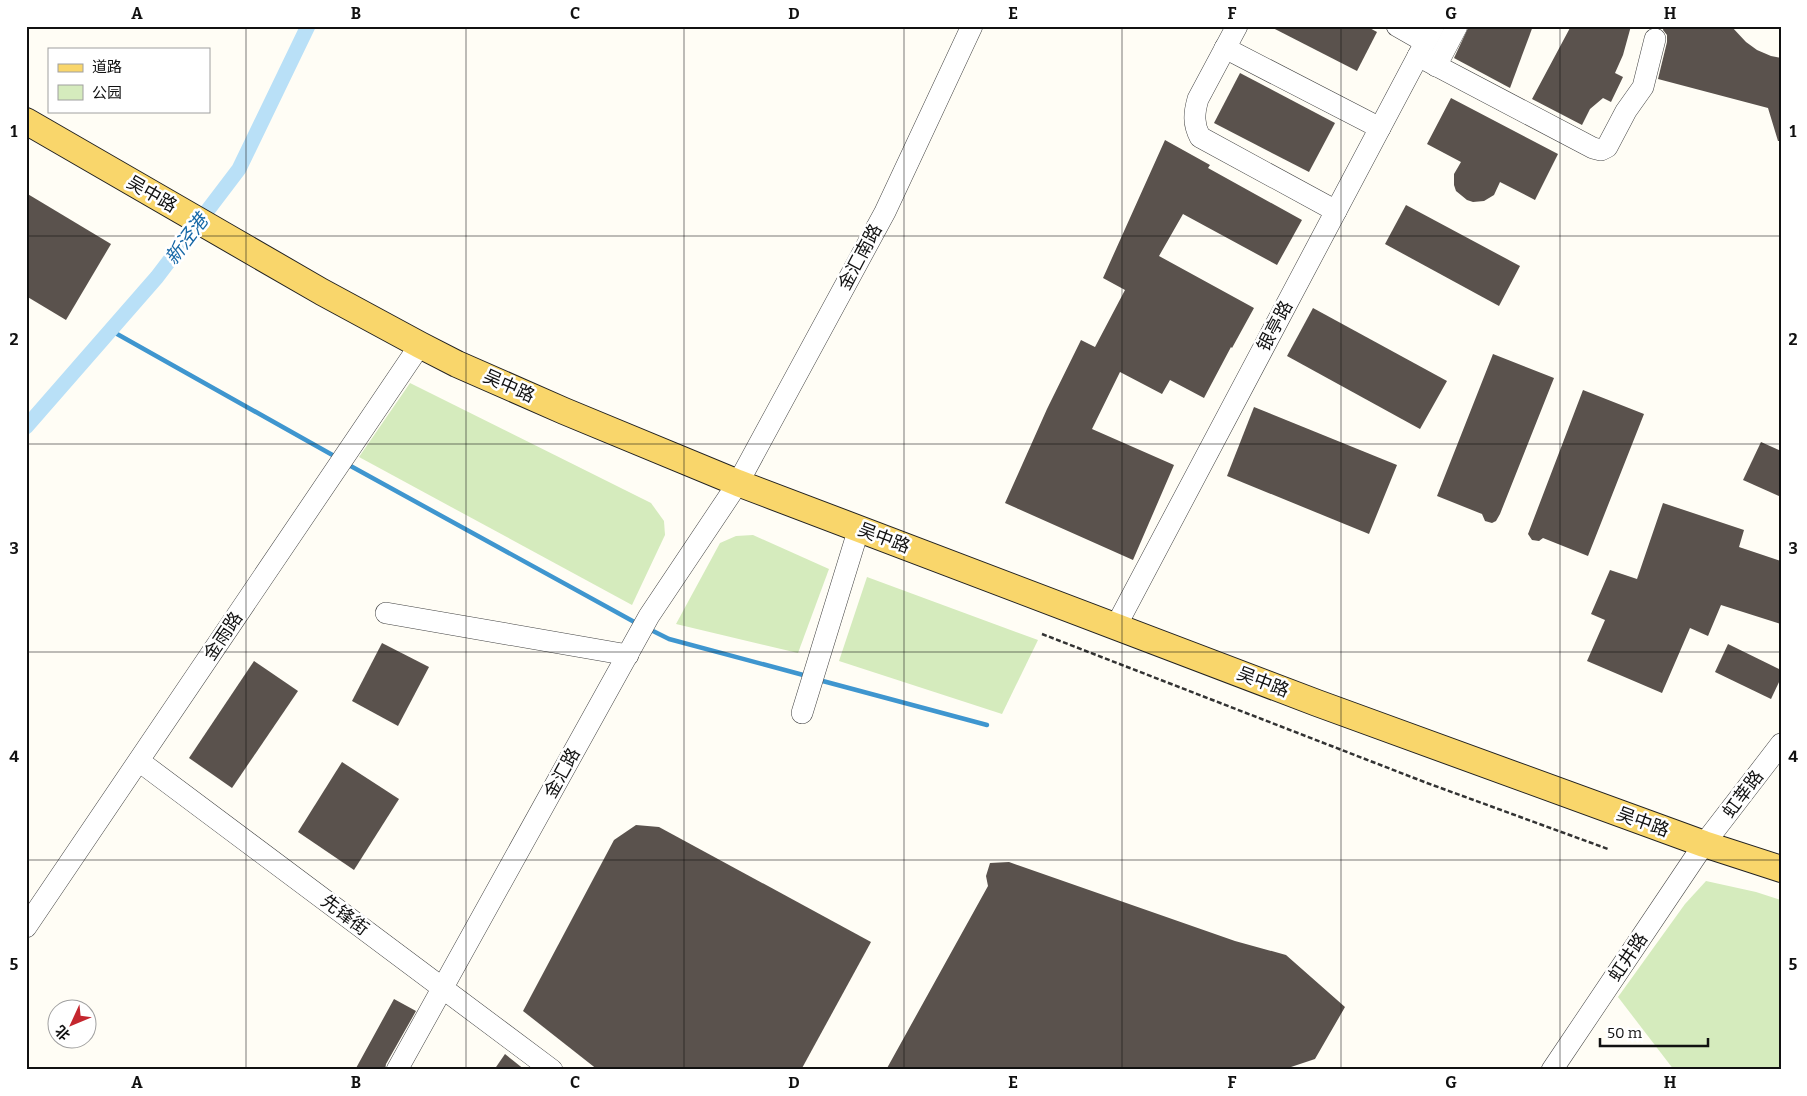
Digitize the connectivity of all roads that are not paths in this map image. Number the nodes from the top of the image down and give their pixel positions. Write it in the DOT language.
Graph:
graph roads {
  1 [pos="972,26"];
  2 [pos="1237,26"];
  3 [pos="1397,26"];
  4 [pos="1457,26"];
  5 [pos="1655,39"];
  6 [pos="1225,48"];
  7 [pos="1428,48"];
  8 [pos="26,121"];
  9 [pos="1380,128"];
  10 [pos="1336,211"];
  11 [pos="420,345"];
  12 [pos="738,484"];
  13 [pos="860,528"];
  14 [pos="386,613"];
  15 [pos="1116,626"];
  16 [pos="631,650"];
  17 [pos="803,709"];
  18 [pos="1781,744"];
  19 [pos="138,761"];
  20 [pos="1704,844"];
  21 [pos="1781,869"];
  22 [pos="26,927"];
  23 [pos="441,987"];
  24 [pos="396,1070"];
  25 [pos="552,1070"];
  26 [pos="1552,1070"];
  1 -- 12 [label="street, 金汇南路"];
  2 -- 6 [label="street"];
  3 -- 7 [label="street"];
  4 -- 7 [label="street, 银亭路"];
  5 -- 7 [label="street"];
  6 -- 9 [label="street"];
  6 -- 10 [label="street"];
  7 -- 9 [label="street, 银亭路"];
  8 -- 11 [label="main road, 吴中路"];
  9 -- 10 [label="street, 银亭路"];
  10 -- 15 [label="street, 银亭路"];
  11 -- 12 [label="main road, 吴中路"];
  11 -- 19 [label="street, 金雨路"];
  12 -- 13 [label="main road, 吴中路"];
  12 -- 16 [label="street, 金汇路"];
  13 -- 15 [label="main road, 吴中路"];
  13 -- 17 [label="street"];
  14 -- 16 [label="street"];
  15 -- 20 [label="main road, 吴中路"];
  16 -- 23 [label="street, 金汇路"];
  18 -- 20 [label="street, 虹莘路"];
  19 -- 22 [label="street, 金雨路"];
  19 -- 23 [label="street, 先锋街"];
  20 -- 21 [label="main road, 吴中路"];
  20 -- 26 [label="street, 虹井路"];
  23 -- 24 [label="street, 金汇路"];
  23 -- 25 [label="street, 先锋街"];
}
